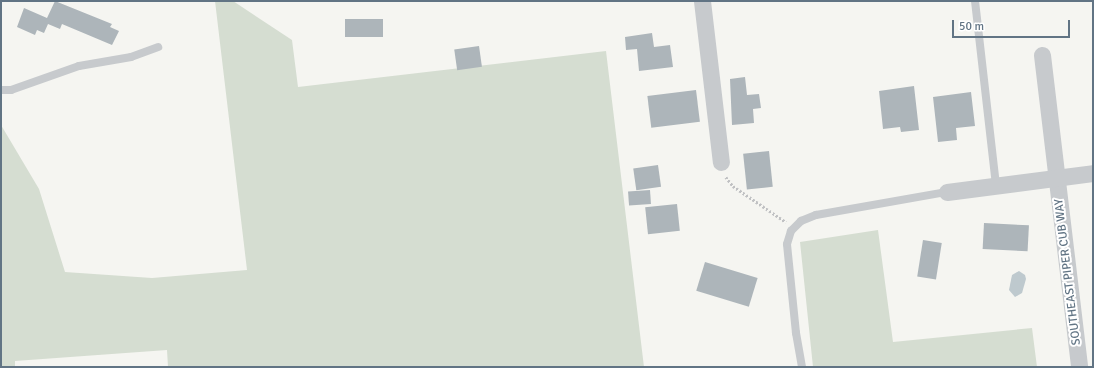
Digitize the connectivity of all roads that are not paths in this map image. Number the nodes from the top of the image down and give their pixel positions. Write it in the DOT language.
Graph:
graph roads {
  1 [pos="702,1"];
  2 [pos="975,1"];
  3 [pos="158,47"];
  4 [pos="1042,55"];
  5 [pos="1,90"];
  6 [pos="721,162"];
  7 [pos="1093,173"];
  8 [pos="1057,177"];
  9 [pos="996,184"];
  10 [pos="947,192"];
  11 [pos="802,367"];
  12 [pos="1079,367"];
  1 -- 6 [label="street"];
  2 -- 9 [label="lane"];
  3 -- 5 [label="lane"];
  4 -- 8 [label="street, SOUTHEAST PIPER CUB WAY"];
  7 -- 8 [label="street"];
  8 -- 9 [label="street"];
  8 -- 12 [label="street, SOUTHEAST PIPER CUB WAY"];
  9 -- 10 [label="street"];
  10 -- 11 [label="lane"];
}
